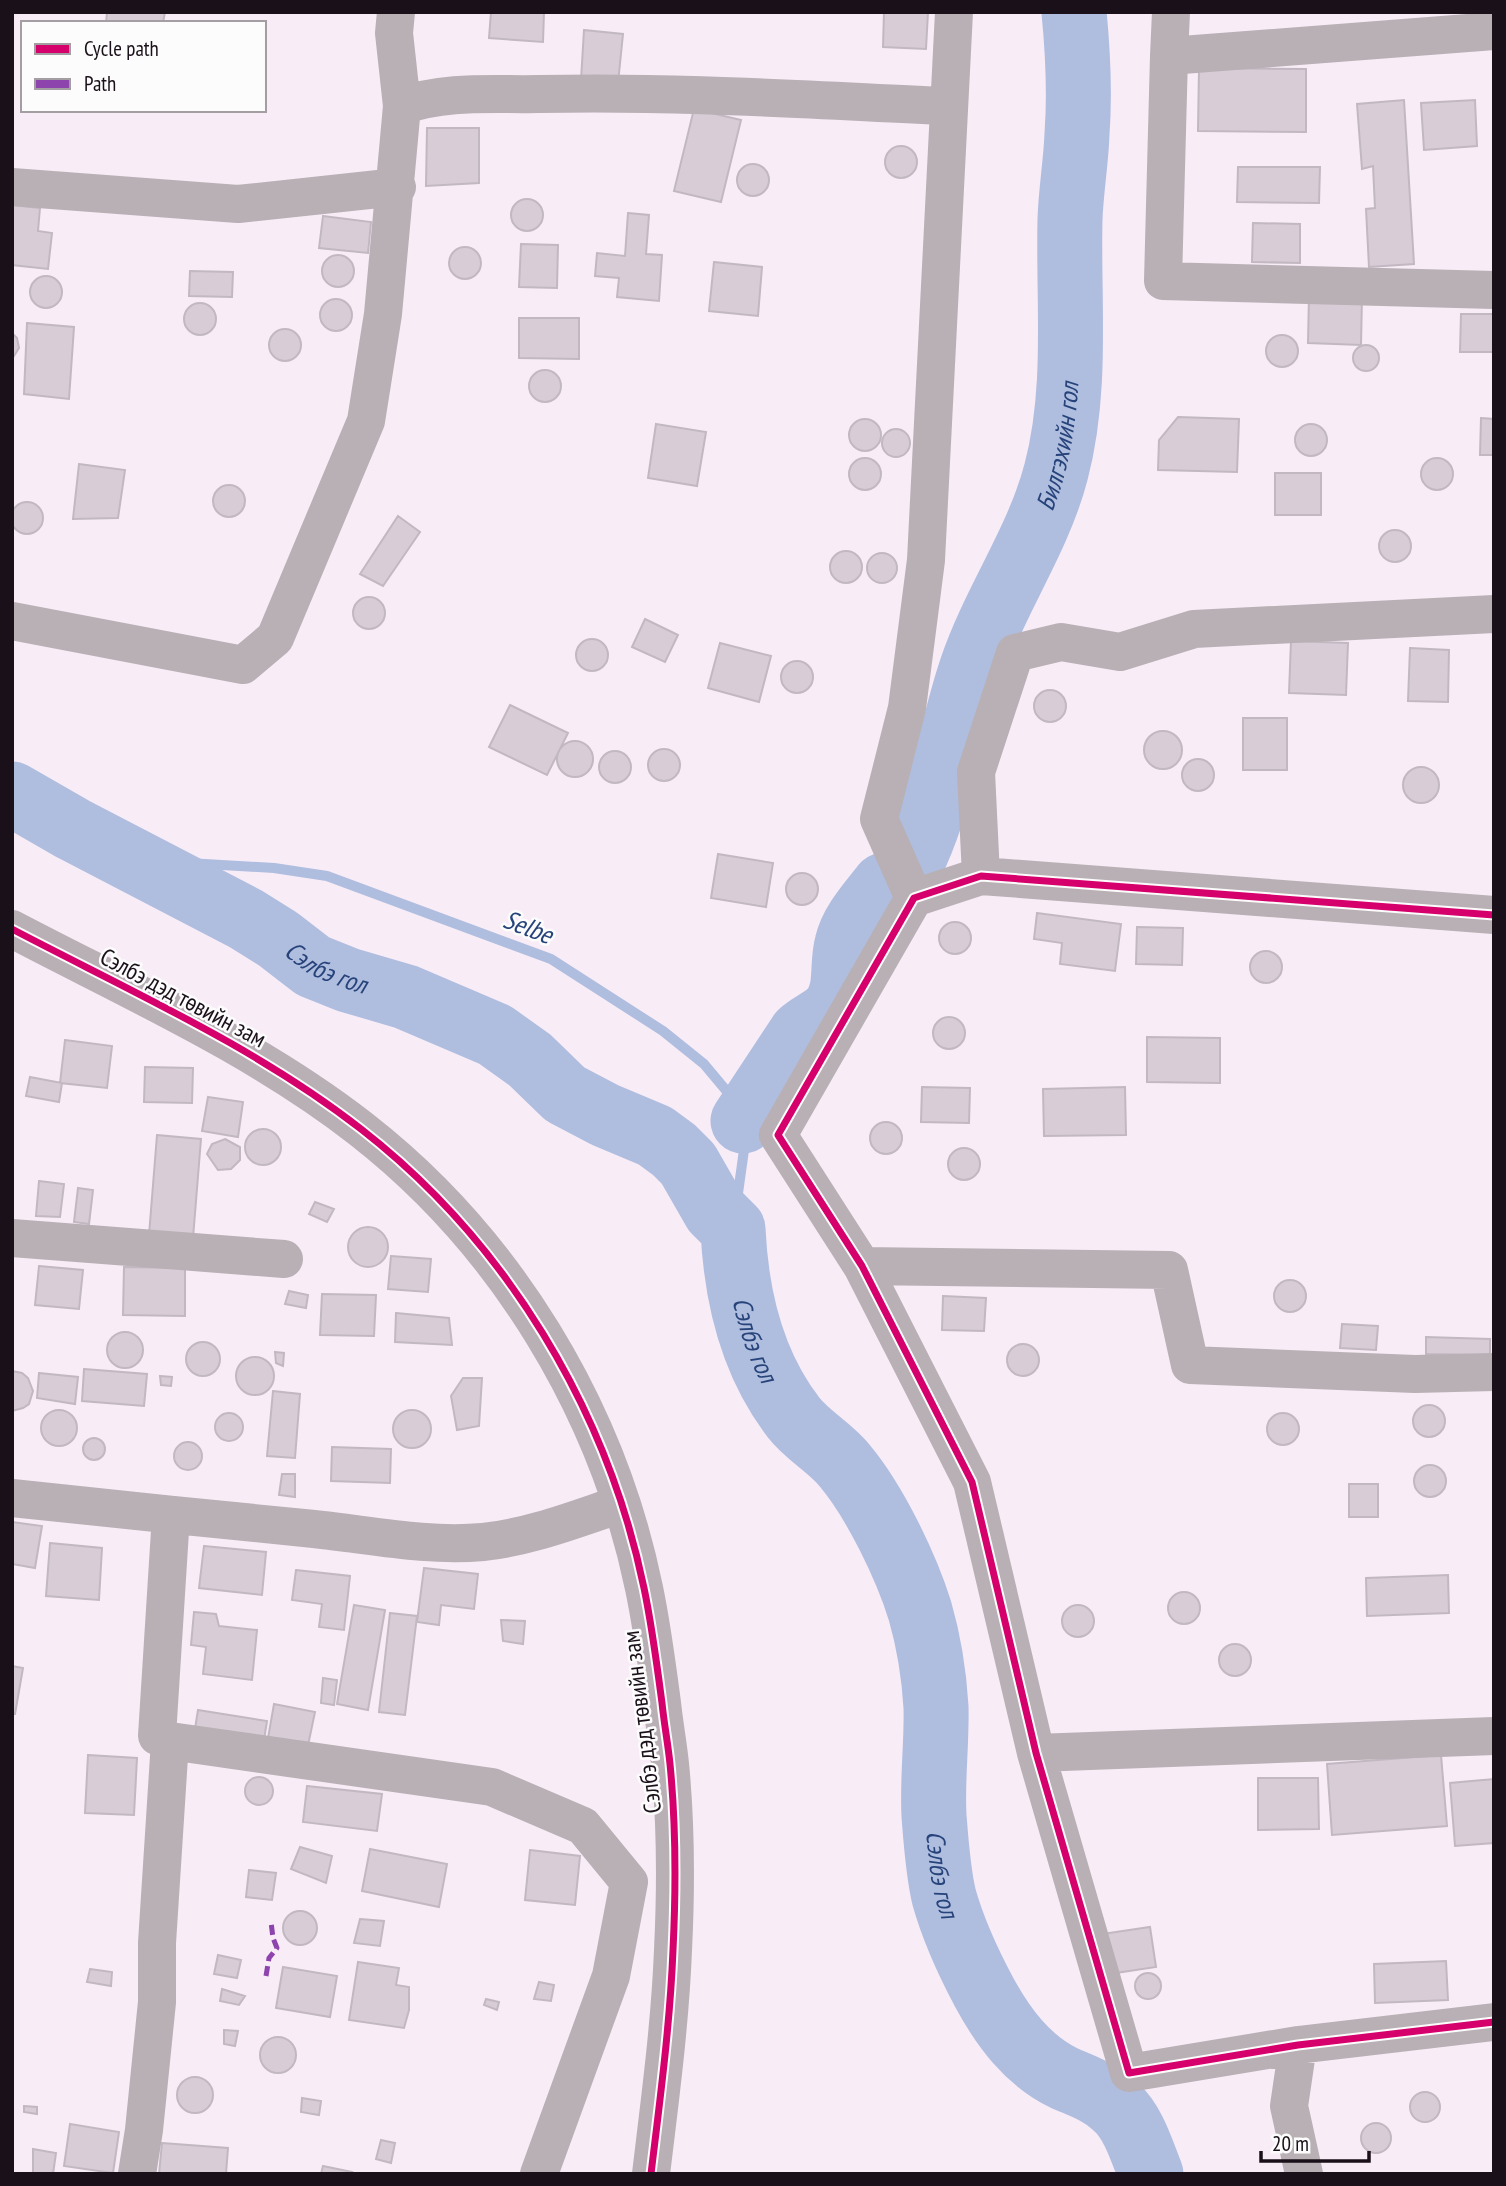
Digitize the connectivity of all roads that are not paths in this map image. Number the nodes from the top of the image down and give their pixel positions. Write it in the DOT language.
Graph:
graph roads {
  1 [pos="396,12"];
  2 [pos="954,12"];
  3 [pos="1171,12"];
  4 [pos="1494,31"];
  5 [pos="1168,56"];
  6 [pos="402,106"];
  7 [pos="947,106"];
  8 [pos="12,187"];
  9 [pos="397,187"];
  10 [pos="1494,290"];
  11 [pos="1494,614"];
  12 [pos="12,621"];
  13 [pos="981,876"];
  14 [pos="914,898"];
  15 [pos="1494,915"];
  16 [pos="12,929"];
  17 [pos="12,1238"];
  18 [pos="284,1259"];
  19 [pos="862,1266"];
  20 [pos="1494,1372"];
  21 [pos="12,1498"];
  22 [pos="621,1504"];
  23 [pos="171,1515"];
  24 [pos="1494,1736"];
  25 [pos="170,1741"];
  26 [pos="1036,1753"];
  27 [pos="1494,2022"];
  28 [pos="1298,2045"];
  29 [pos="137,2174"];
  30 [pos="539,2174"];
  31 [pos="651,2174"];
  32 [pos="1304,2174"];
  1 -- 6 [label="street"];
  2 -- 7 [label="street"];
  3 -- 5 [label="street"];
  4 -- 5 [label="street"];
  5 -- 10 [label="street"];
  6 -- 7 [label="street"];
  6 -- 9 [label="street"];
  7 -- 14 [label="street"];
  8 -- 9 [label="street"];
  9 -- 12 [label="street"];
  11 -- 13 [label="street"];
  13 -- 14 [label="street"];
  13 -- 15 [label="street"];
  14 -- 19 [label="street"];
  16 -- 22 [label="street, Сэлбэ дэд төвийн зам"];
  17 -- 18 [label="street"];
  19 -- 20 [label="street"];
  19 -- 26 [label="street"];
  21 -- 23 [label="street"];
  22 -- 23 [label="street"];
  22 -- 31 [label="street, Сэлбэ дэд төвийн зам"];
  23 -- 25 [label="street"];
  24 -- 26 [label="street"];
  25 -- 29 [label="street"];
  25 -- 30 [label="street"];
  26 -- 28 [label="street"];
  27 -- 28 [label="street"];
  28 -- 32 [label="street"];
}
